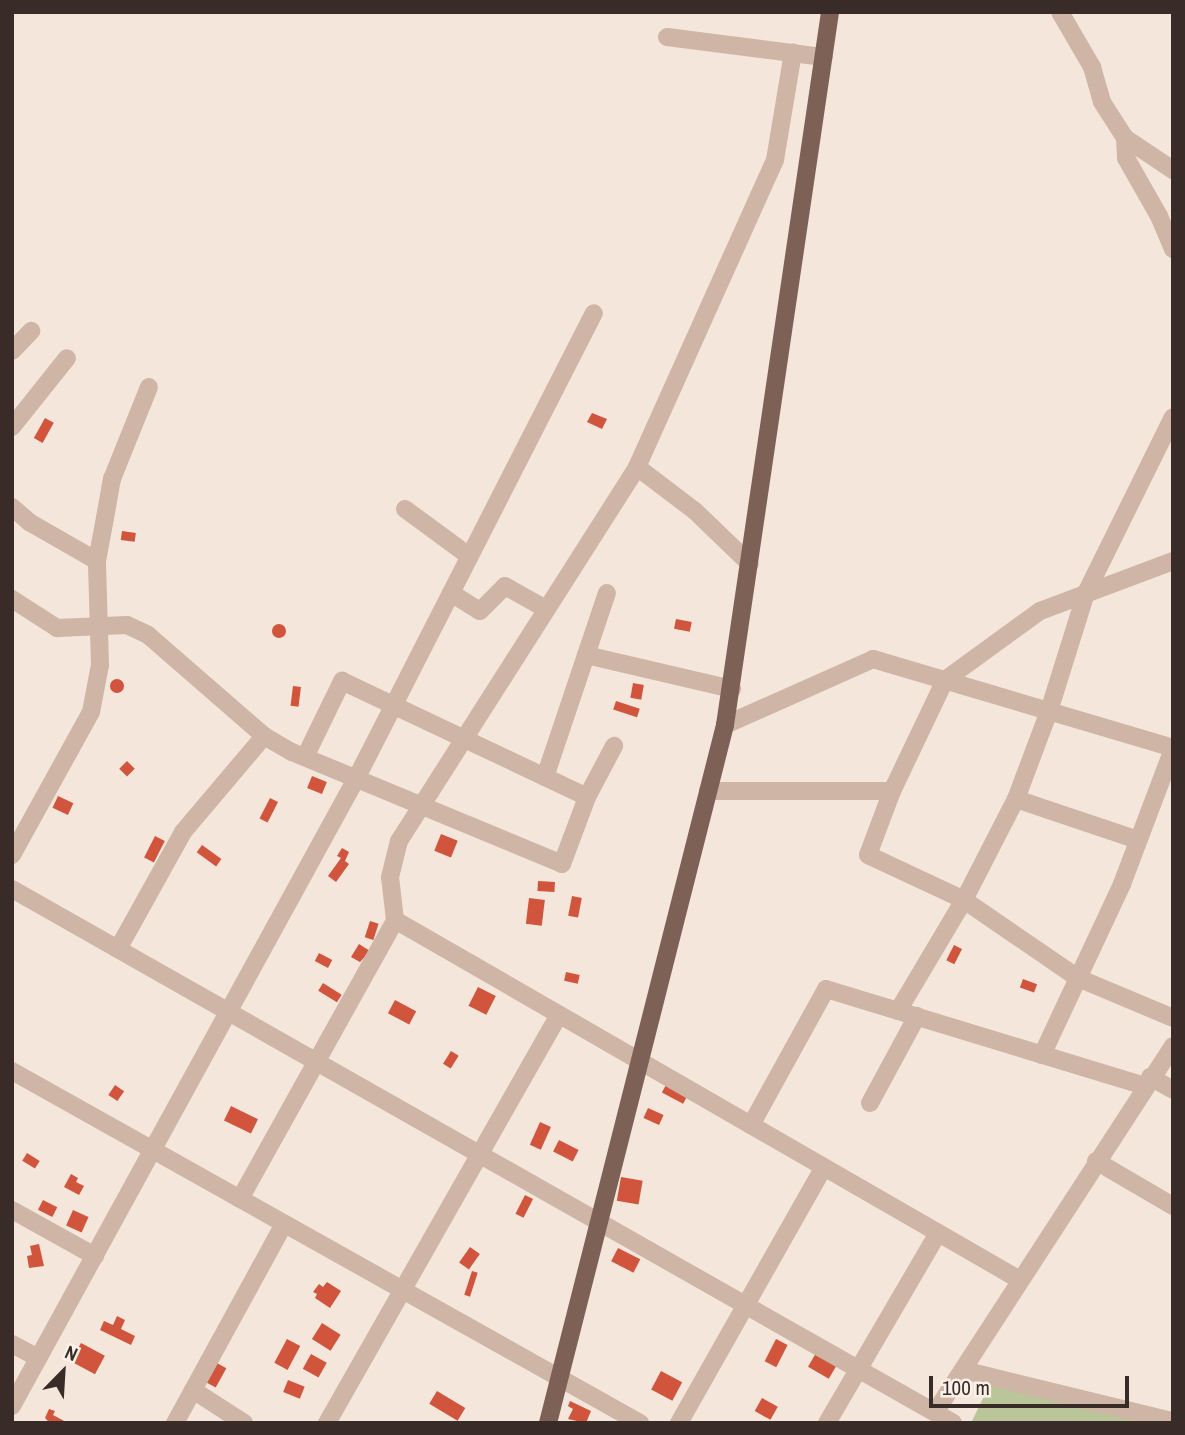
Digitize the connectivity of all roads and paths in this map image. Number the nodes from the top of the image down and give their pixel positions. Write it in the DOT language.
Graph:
graph roads {
  1 [pos="830,12"];
  2 [pos="1060,12"];
  3 [pos="667,37"];
  4 [pos="793,53"];
  5 [pos="824,57"];
  6 [pos="1125,138"];
  7 [pos="1173,170"];
  8 [pos="1173,249"];
  9 [pos="594,313"];
  10 [pos="31,331"];
  11 [pos="12,351"];
  12 [pos="67,359"];
  13 [pos="149,387"];
  14 [pos="1173,417"];
  15 [pos="12,427"];
  16 [pos="637,467"];
  17 [pos="12,507"];
  18 [pos="405,509"];
  19 [pos="469,556"];
  20 [pos="97,561"];
  21 [pos="1173,561"];
  22 [pos="750,564"];
  23 [pos="451,593"];
  24 [pos="607,593"];
  25 [pos="1086,593"];
  26 [pos="14,604"];
  27 [pos="546,609"];
  28 [pos="99,624"];
  29 [pos="586,655"];
  30 [pos="945,680"];
  31 [pos="732,689"];
  32 [pos="394,705"];
  33 [pos="1049,711"];
  34 [pos="725,724"];
  35 [pos="264,736"];
  36 [pos="463,738"];
  37 [pos="614,747"];
  38 [pos="1173,748"];
  39 [pos="305,757"];
  40 [pos="545,777"];
  41 [pos="356,779"];
  42 [pos="708,791"];
  43 [pos="892,791"];
  44 [pos="587,797"];
  45 [pos="1016,799"];
  46 [pos="420,805"];
  47 [pos="1139,840"];
  48 [pos="12,855"];
  49 [pos="12,889"];
  50 [pos="964,900"];
  51 [pos="395,920"];
  52 [pos="118,949"];
  53 [pos="1078,978"];
  54 [pos="898,1011"];
  55 [pos="229,1012"];
  56 [pos="559,1014"];
  57 [pos="917,1016"];
  58 [pos="1173,1018"];
  59 [pos="1173,1046"];
  60 [pos="1042,1055"];
  61 [pos="638,1060"];
  62 [pos="316,1061"];
  63 [pos="12,1071"];
  64 [pos="1147,1082"];
  65 [pos="1173,1090"];
  66 [pos="870,1103"];
  67 [pos="751,1125"];
  68 [pos="153,1150"];
  69 [pos="480,1153"];
  70 [pos="1096,1161"];
  71 [pos="824,1167"];
  72 [pos="240,1199"];
  73 [pos="1173,1206"];
  74 [pos="12,1210"];
  75 [pos="597,1219"];
  76 [pos="284,1224"];
  77 [pos="938,1233"];
  78 [pos="94,1256"];
  79 [pos="1020,1280"];
  80 [pos="403,1290"];
  81 [pos="746,1304"];
  82 [pos="12,1344"];
  83 [pos="38,1359"];
  84 [pos="859,1368"];
  85 [pos="963,1370"];
  86 [pos="559,1377"];
  87 [pos="193,1390"];
  88 [pos="12,1406"];
  89 [pos="936,1411"];
  90 [pos="1173,1421"];
  91 [pos="175,1423"];
  92 [pos="244,1423"];
  93 [pos="327,1423"];
  94 [pos="548,1423"];
  95 [pos="640,1423"];
  96 [pos="679,1423"];
  97 [pos="827,1423"];
  98 [pos="953,1423"];
  1 -- 5 [label="main road"];
  2 -- 6 [label="street"];
  3 -- 4 [label="street"];
  4 -- 5 [label="street"];
  4 -- 16 [label="street"];
  5 -- 22 [label="main road"];
  6 -- 7 [label="street"];
  6 -- 8 [label="street"];
  9 -- 19 [label="street"];
  10 -- 11 [label="street"];
  12 -- 15 [label="street"];
  13 -- 20 [label="street"];
  14 -- 25 [label="street"];
  16 -- 22 [label="street"];
  16 -- 27 [label="street"];
  17 -- 20 [label="street"];
  18 -- 19 [label="street"];
  19 -- 23 [label="street"];
  20 -- 28 [label="street"];
  21 -- 25 [label="street"];
  22 -- 31 [label="main road"];
  23 -- 27 [label="street"];
  23 -- 32 [label="street"];
  24 -- 29 [label="street"];
  25 -- 30 [label="street"];
  25 -- 33 [label="street"];
  26 -- 28 [label="street"];
  27 -- 36 [label="street"];
  28 -- 35 [label="street"];
  28 -- 48 [label="street"];
  29 -- 31 [label="street"];
  29 -- 40 [label="street"];
  30 -- 33 [label="street"];
  30 -- 34 [label="street"];
  30 -- 43 [label="street"];
  31 -- 34 [label="main road"];
  32 -- 36 [label="street"];
  32 -- 39 [label="street"];
  32 -- 41 [label="street"];
  33 -- 38 [label="street"];
  33 -- 45 [label="street"];
  34 -- 42 [label="main road"];
  35 -- 39 [label="street"];
  35 -- 52 [label="street"];
  36 -- 40 [label="street"];
  36 -- 46 [label="street"];
  37 -- 44 [label="street"];
  38 -- 47 [label="street"];
  39 -- 41 [label="street"];
  40 -- 44 [label="street"];
  41 -- 46 [label="street"];
  41 -- 55 [label="street"];
  42 -- 43 [label="street"];
  42 -- 61 [label="main road"];
  43 -- 50 [label="street"];
  44 -- 46 [label="street"];
  45 -- 47 [label="street"];
  45 -- 50 [label="street"];
  46 -- 51 [label="street"];
  47 -- 53 [label="street"];
  49 -- 52 [label="street"];
  50 -- 53 [label="street"];
  50 -- 54 [label="street"];
  51 -- 56 [label="street"];
  51 -- 62 [label="street"];
  52 -- 55 [label="street"];
  53 -- 58 [label="street"];
  53 -- 60 [label="street"];
  54 -- 57 [label="street"];
  54 -- 67 [label="street"];
  55 -- 62 [label="street"];
  55 -- 68 [label="street"];
  56 -- 61 [label="street"];
  56 -- 69 [label="street"];
  57 -- 60 [label="street"];
  57 -- 66 [label="street"];
  59 -- 64 [label="street"];
  60 -- 64 [label="street"];
  61 -- 67 [label="street"];
  61 -- 75 [label="main road"];
  62 -- 69 [label="street"];
  62 -- 72 [label="street"];
  63 -- 68 [label="street"];
  64 -- 65 [label="street"];
  64 -- 70 [label="street"];
  67 -- 71 [label="street"];
  68 -- 72 [label="street"];
  68 -- 78 [label="street"];
  69 -- 75 [label="street"];
  69 -- 80 [label="street"];
  70 -- 73 [label="street"];
  70 -- 79 [label="street"];
  71 -- 77 [label="street"];
  71 -- 81 [label="street"];
  72 -- 76 [label="street"];
  74 -- 78 [label="street"];
  75 -- 81 [label="street"];
  75 -- 86 [label="main road"];
  76 -- 80 [label="street"];
  76 -- 87 [label="street"];
  77 -- 79 [label="street"];
  77 -- 84 [label="street"];
  78 -- 83 [label="street"];
  79 -- 85 [label="street"];
  80 -- 86 [label="street"];
  80 -- 93 [label="street"];
  81 -- 84 [label="street"];
  81 -- 96 [label="street"];
  82 -- 83 [label="street"];
  83 -- 88 [label="street"];
  84 -- 89 [label="street"];
  84 -- 97 [label="street"];
  85 -- 89 [label="street"];
  85 -- 90 [label="street"];
  86 -- 94 [label="main road"];
  86 -- 95 [label="street"];
  87 -- 91 [label="street"];
  87 -- 92 [label="street"];
  89 -- 98 [label="street"];
}
